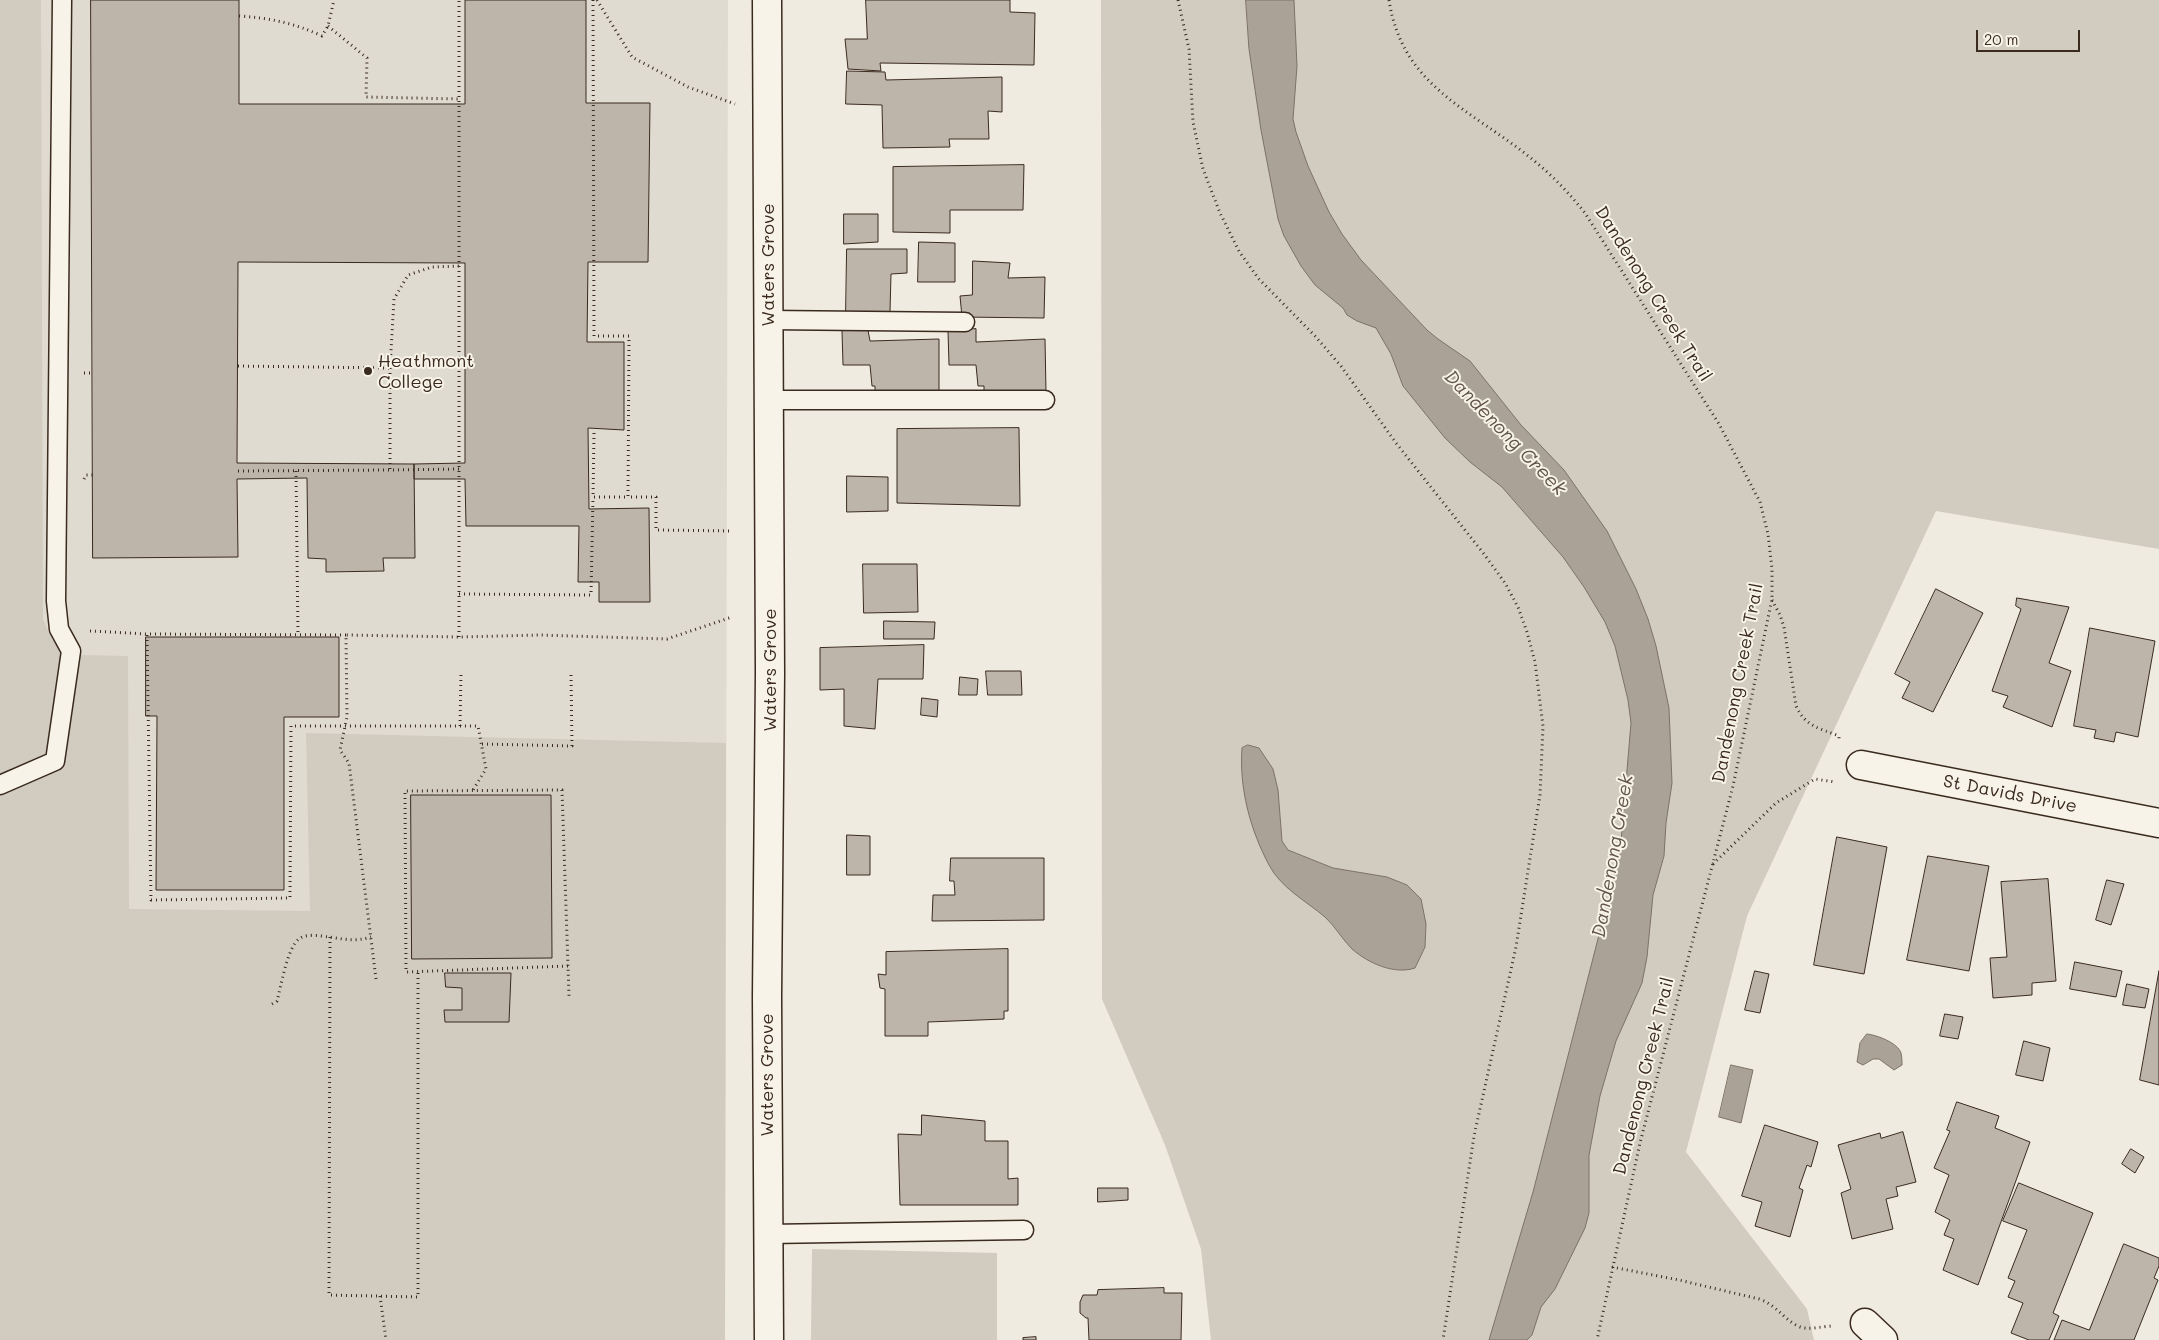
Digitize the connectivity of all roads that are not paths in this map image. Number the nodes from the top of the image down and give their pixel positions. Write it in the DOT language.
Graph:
graph roads {
  1 [pos="62,0"];
  2 [pos="767,0"];
  3 [pos="768,320"];
  4 [pos="965,322"];
  5 [pos="768,400"];
  6 [pos="1045,400"];
  7 [pos="1862,765"];
  8 [pos="0,785"];
  9 [pos="2159,823"];
  10 [pos="1024,1230"];
  11 [pos="768,1234"];
  12 [pos="769,1340"];
  1 -- 8 [label="lane"];
  2 -- 3 [label="street, Waters Grove"];
  3 -- 4 [label="lane"];
  3 -- 5 [label="street, Waters Grove"];
  5 -- 6 [label="lane"];
  5 -- 11 [label="street, Waters Grove"];
  7 -- 9 [label="street, St Davids Drive"];
  10 -- 11 [label="lane"];
  11 -- 12 [label="street, Waters Grove"];
}
